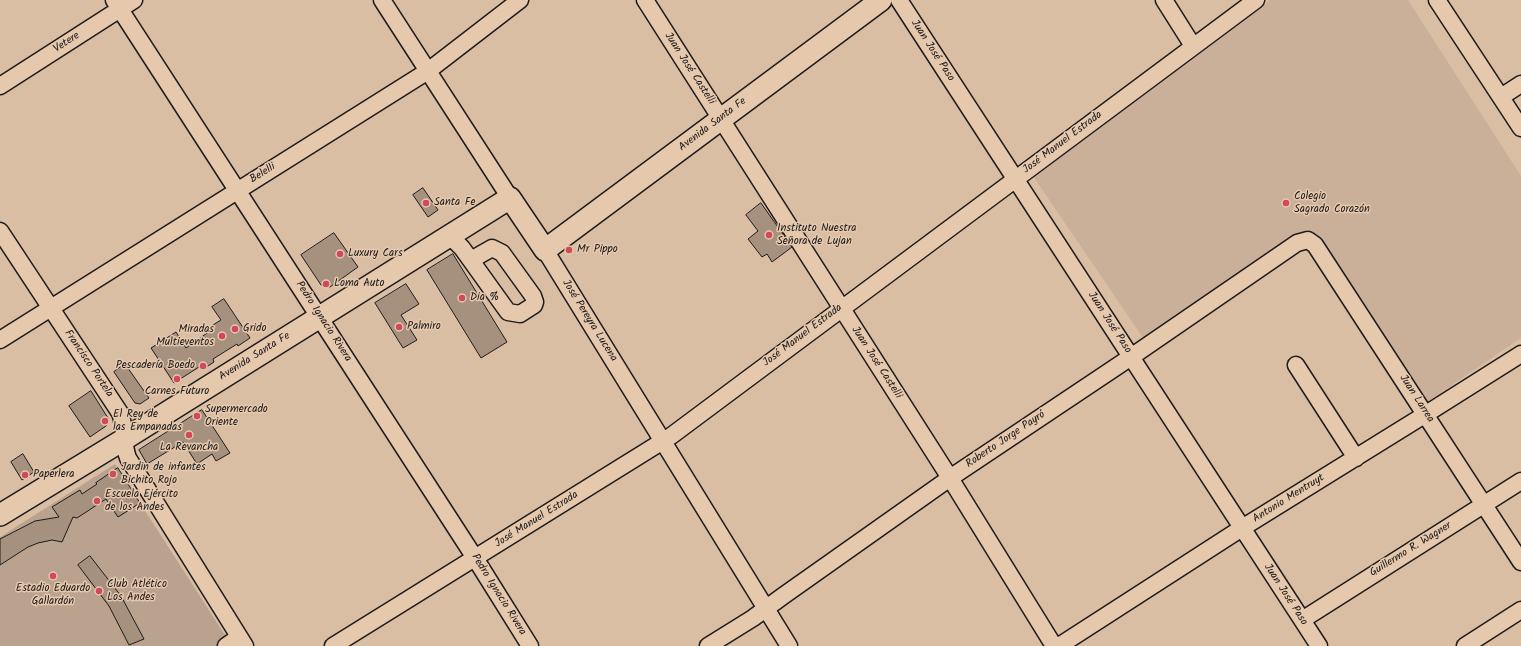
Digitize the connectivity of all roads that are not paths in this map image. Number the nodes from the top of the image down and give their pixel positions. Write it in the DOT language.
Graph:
graph roads {
  1 [pos="134,0"];
  2 [pos="382,0"];
  3 [pos="520,0"];
  4 [pos="645,0"];
  5 [pos="881,0"];
  6 [pos="899,0"];
  7 [pos="1164,0"];
  8 [pos="1256,0"];
  9 [pos="1437,0"];
  10 [pos="117,5"];
  11 [pos="1194,46"];
  12 [pos="428,71"];
  13 [pos="1521,84"];
  14 [pos="0,86"];
  15 [pos="1501,97"];
  16 [pos="721,119"];
  17 [pos="1521,128"];
  18 [pos="1016,179"];
  19 [pos="238,190"];
  20 [pos="510,198"];
  21 [pos="0,231"];
  22 [pos="450,236"];
  23 [pos="1308,240"];
  24 [pos="545,250"];
  25 [pos="471,260"];
  26 [pos="51,308"];
  27 [pos="841,308"];
  28 [pos="320,317"];
  29 [pos="0,340"];
  30 [pos="1521,354"];
  31 [pos="1131,357"];
  32 [pos="1296,365"];
  33 [pos="1426,414"];
  34 [pos="123,440"];
  35 [pos="662,441"];
  36 [pos="1356,458"];
  37 [pos="950,478"];
  38 [pos="1521,481"];
  39 [pos="1484,504"];
  40 [pos="0,515"];
  41 [pos="1242,528"];
  42 [pos="475,558"];
  43 [pos="1521,562"];
  44 [pos="766,609"];
  45 [pos="1521,610"];
  46 [pos="1302,620"];
  47 [pos="242,642"];
  48 [pos="226,646"];
  49 [pos="333,646"];
  50 [pos="530,646"];
  51 [pos="708,646"];
  52 [pos="789,646"];
  53 [pos="1054,646"];
  54 [pos="1059,646"];
  55 [pos="1319,646"];
  56 [pos="1465,646"];
  1 -- 10 [label="street, Vetere"];
  2 -- 12 [label="street, José Pereyra Lucena"];
  3 -- 12 [label="street, Belelli"];
  4 -- 16 [label="street, Juan José Castelli"];
  5 -- 16 [label="main road, Avenida Santa Fe"];
  6 -- 18 [label="street, Juan José Paso"];
  7 -- 11 [label="street"];
  8 -- 11 [label="street, José Manuel Estrada"];
  9 -- 15 [label="street"];
  10 -- 14 [label="street, Vetere"];
  10 -- 19 [label="street, Pedro Ignacio Rivera"];
  11 -- 18 [label="street, José Manuel Estrada"];
  12 -- 19 [label="street, Belelli"];
  12 -- 20 [label="street, José Pereyra Lucena"];
  13 -- 15 [label="street"];
  15 -- 17 [label="street"];
  16 -- 24 [label="main road, Avenida Santa Fe"];
  16 -- 27 [label="street, Juan José Castelli"];
  18 -- 27 [label="street, José Manuel Estrada"];
  18 -- 31 [label="street, Juan José Paso"];
  19 -- 26 [label="street, Belelli"];
  19 -- 28 [label="street, Pedro Ignacio Rivera"];
  20 -- 22 [label="main road, Avenida Santa Fe"];
  20 -- 24 [label="main road, José Pereyra Lucena"];
  21 -- 26 [label="street, Francisco Portela"];
  22 -- 25 [label="street"];
  22 -- 28 [label="main road, Avenida Santa Fe"];
  23 -- 31 [label="street, Roberto Jorge Payró"];
  23 -- 33 [label="street, Juan Larrea"];
  24 -- 35 [label="street, José Pereyra Lucena"];
  26 -- 29 [label="street, Belelli"];
  26 -- 34 [label="street, Francisco Portela"];
  27 -- 35 [label="street, José Manuel Estrada"];
  27 -- 37 [label="street, Juan José Castelli"];
  28 -- 34 [label="main road, Avenida Santa Fe"];
  28 -- 42 [label="street, Pedro Ignacio Rivera"];
  30 -- 33 [label="street, Antonio Mentruyt"];
  31 -- 37 [label="street, Roberto Jorge Payró"];
  31 -- 41 [label="street, Juan José Paso"];
  32 -- 36 [label="street"];
  33 -- 36 [label="street, Antonio Mentruyt"];
  33 -- 39 [label="street, Juan Larrea"];
  34 -- 40 [label="main road, Avenida Santa Fe"];
  34 -- 47 [label="street, Francisco Portela"];
  35 -- 42 [label="street, José Manuel Estrada"];
  35 -- 44 [label="street, José Pereyra Lucena"];
  36 -- 41 [label="street, Antonio Mentruyt"];
  37 -- 44 [label="street, Roberto Jorge Payró"];
  37 -- 53 [label="street, Juan José Castelli"];
  38 -- 39 [label="street, Guillermo R. Wagner"];
  39 -- 43 [label="street, Juan Larrea"];
  39 -- 46 [label="street, Guillermo R. Wagner"];
  41 -- 46 [label="street, Juan José Paso"];
  41 -- 54 [label="street, Antonio Mentruyt"];
  42 -- 49 [label="street, José Manuel Estrada"];
  42 -- 50 [label="street, Pedro Ignacio Rivera"];
  44 -- 51 [label="street, Roberto Jorge Payró"];
  44 -- 52 [label="street, José Pereyra Lucena"];
  45 -- 56 [label="street"];
  46 -- 55 [label="street, Juan José Paso"];
  47 -- 48 [label="street"];
}
